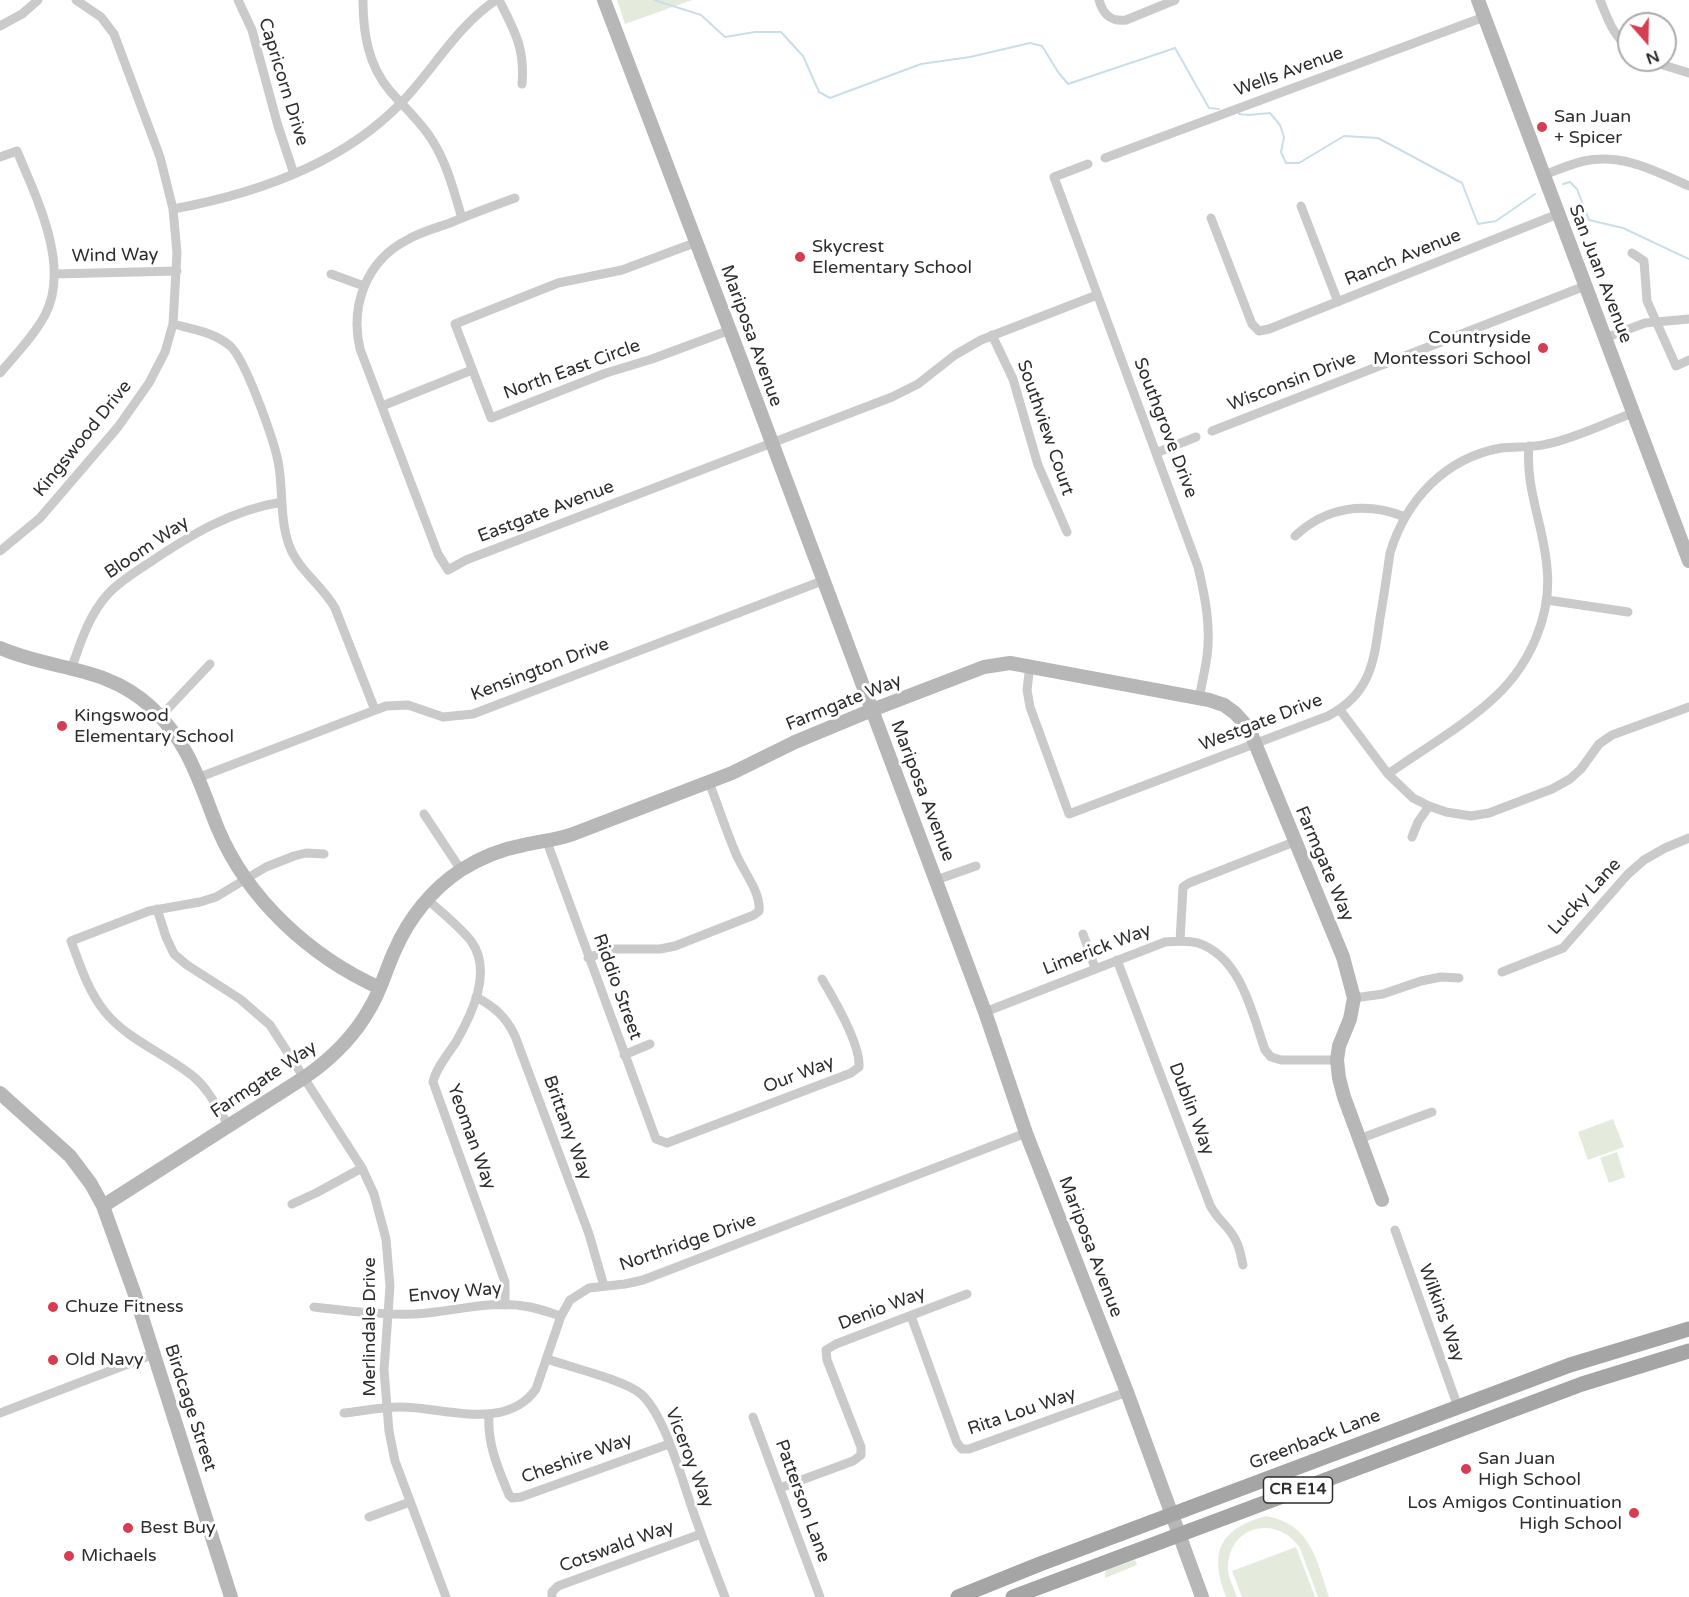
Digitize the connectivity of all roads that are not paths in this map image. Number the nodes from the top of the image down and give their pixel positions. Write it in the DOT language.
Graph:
graph roads {
  1 [pos="38,0"];
  2 [pos="76,0"];
  3 [pos="238,0"];
  4 [pos="363,0"];
  5 [pos="497,0"];
  6 [pos="604,0"];
  7 [pos="1099,0"];
  8 [pos="1175,0"];
  9 [pos="1478,0"];
  10 [pos="1600,0"];
  11 [pos="1484,17"];
  12 [pos="0,26"];
  13 [pos="1617,35"];
  14 [pos="522,84"];
  15 [pos="401,103"];
  16 [pos="0,157"];
  17 [pos="1106,158"];
  18 [pos="1088,164"];
  19 [pos="294,174"];
  20 [pos="1544,175"];
  21 [pos="1689,186"];
  22 [pos="515,198"];
  23 [pos="1301,206"];
  24 [pos="173,209"];
  25 [pos="1558,214"];
  26 [pos="462,218"];
  27 [pos="1211,218"];
  28 [pos="697,242"];
  29 [pos="1632,253"];
  30 [pos="177,271"];
  31 [pos="54,274"];
  32 [pos="331,274"];
  33 [pos="364,286"];
  34 [pos="1586,286"];
  35 [pos="1097,295"];
  36 [pos="1338,302"];
  37 [pos="1689,319"];
  38 [pos="1655,322"];
  39 [pos="173,324"];
  40 [pos="730,330"];
  41 [pos="992,335"];
  42 [pos="1605,338"];
  43 [pos="1689,360"];
  44 [pos="472,370"];
  45 [pos="0,373"];
  46 [pos="382,406"];
  47 [pos="1633,413"];
  48 [pos="1212,431"];
  49 [pos="1196,437"];
  50 [pos="772,443"];
  51 [pos="1529,446"];
  52 [pos="1156,453"];
  53 [pos="282,502"];
  54 [pos="1405,517"];
  55 [pos="1067,532"];
  56 [pos="1295,536"];
  57 [pos="0,551"];
  58 [pos="1689,561"];
  59 [pos="822,581"];
  60 [pos="1547,600"];
  61 [pos="1628,612"];
  62 [pos="0,648"];
  63 [pos="210,664"];
  64 [pos="1030,665"];
  65 [pos="72,668"];
  66 [pos="1199,698"];
  67 [pos="1689,707"];
  68 [pos="375,710"];
  69 [pos="872,710"];
  70 [pos="1340,710"];
  71 [pos="160,717"];
  72 [pos="1255,743"];
  73 [pos="1388,774"];
  74 [pos="200,777"];
  75 [pos="709,782"];
  76 [pos="1429,806"];
  77 [pos="424,814"];
  78 [pos="1412,837"];
  79 [pos="1689,838"];
  80 [pos="546,842"];
  81 [pos="1294,842"];
  82 [pos="324,854"];
  83 [pos="976,866"];
  84 [pos="461,870"];
  85 [pos="246,880"];
  86 [pos="936,880"];
  87 [pos="427,899"];
  88 [pos="157,909"];
  89 [pos="1083,934"];
  90 [pos="1180,941"];
  91 [pos="588,958"];
  92 [pos="1117,960"];
  93 [pos="1095,968"];
  94 [pos="1502,972"];
  95 [pos="1460,978"];
  96 [pos="822,979"];
  97 [pos="380,988"];
  98 [pos="476,998"];
  99 [pos="1354,998"];
  100 [pos="985,1012"];
  101 [pos="650,1044"];
  102 [pos="624,1055"];
  103 [pos="1337,1060"];
  104 [pos="304,1077"];
  105 [pos="0,1093"];
  106 [pos="1432,1112"];
  107 [pos="229,1126"];
  108 [pos="1026,1133"];
  109 [pos="1359,1139"];
  110 [pos="660,1142"];
  111 [pos="362,1168"];
  112 [pos="1382,1200"];
  113 [pos="292,1204"];
  114 [pos="103,1206"];
  115 [pos="1395,1230"];
  116 [pos="1243,1265"];
  117 [pos="604,1286"];
  118 [pos="967,1294"];
  119 [pos="505,1305"];
  120 [pos="314,1307"];
  121 [pos="387,1314"];
  122 [pos="561,1316"];
  123 [pos="911,1316"];
  124 [pos="1689,1329"];
  125 [pos="1689,1351"];
  126 [pos="154,1354"];
  127 [pos="547,1359"];
  128 [pos="1127,1392"];
  129 [pos="1458,1407"];
  130 [pos="386,1408"];
  131 [pos="0,1413"];
  132 [pos="344,1413"];
  133 [pos="489,1414"];
  134 [pos="753,1417"];
  135 [pos="1439,1437"];
  136 [pos="669,1444"];
  137 [pos="780,1488"];
  138 [pos="410,1502"];
  139 [pos="1172,1515"];
  140 [pos="369,1517"];
  141 [pos="700,1534"];
  142 [pos="1178,1535"];
  143 [pos="1040,1564"];
  144 [pos="1047,1584"];
  145 [pos="231,1597"];
  146 [pos="446,1597"];
  147 [pos="552,1597"];
  148 [pos="725,1597"];
  149 [pos="820,1597"];
  150 [pos="958,1597"];
  151 [pos="1013,1597"];
  152 [pos="1202,1597"];
  1 -- 12 [label="street"];
  2 -- 24 [label="street, Kingswood Drive"];
  3 -- 19 [label="street, Capricorn Drive"];
  4 -- 15 [label="street"];
  5 -- 14 [label="street"];
  5 -- 15 [label="street"];
  6 -- 28 [label="street, Mariposa Avenue"];
  7 -- 8 [label="street"];
  9 -- 11 [label="street, San Juan Avenue"];
  10 -- 13 [label="street"];
  11 -- 17 [label="street, Wells Avenue"];
  11 -- 20 [label="street, San Juan Avenue"];
  15 -- 19 [label="street"];
  15 -- 26 [label="street"];
  16 -- 31 [label="street"];
  18 -- 35 [label="street, Southgrove Drive"];
  19 -- 24 [label="street"];
  20 -- 21 [label="street"];
  20 -- 25 [label="street, San Juan Avenue"];
  22 -- 26 [label="street, Eastgate Avenue"];
  23 -- 36 [label="street"];
  24 -- 30 [label="street, Kingswood Drive"];
  25 -- 34 [label="street, San Juan Avenue"];
  25 -- 36 [label="street, Ranch Avenue"];
  26 -- 33 [label="street, Eastgate Avenue"];
  27 -- 36 [label="street, Ranch Avenue"];
  28 -- 40 [label="street, Mariposa Avenue"];
  28 -- 44 [label="street, North East Circle"];
  29 -- 38 [label="street"];
  30 -- 31 [label="street, Wind Way"];
  30 -- 39 [label="street, Kingswood Drive"];
  31 -- 45 [label="street"];
  32 -- 33 [label="street"];
  33 -- 46 [label="street, Eastgate Avenue"];
  34 -- 42 [label="street, San Juan Avenue"];
  34 -- 48 [label="street, Wisconsin Drive"];
  35 -- 41 [label="street, Eastgate Avenue"];
  35 -- 52 [label="street, Southgrove Drive"];
  37 -- 38 [label="street"];
  38 -- 42 [label="street"];
  38 -- 43 [label="street"];
  39 -- 53 [label="street"];
  39 -- 57 [label="street, Kingswood Drive"];
  40 -- 44 [label="street, North East Circle"];
  40 -- 50 [label="street, Mariposa Avenue"];
  41 -- 50 [label="street, Eastgate Avenue"];
  41 -- 55 [label="street, Southview Court"];
  42 -- 47 [label="street, San Juan Avenue"];
  44 -- 46 [label="street"];
  46 -- 50 [label="street, Eastgate Avenue"];
  47 -- 51 [label="street, Westgate Drive"];
  47 -- 58 [label="street, San Juan Avenue"];
  49 -- 52 [label="street"];
  50 -- 59 [label="street, Mariposa Avenue"];
  51 -- 54 [label="street, Westgate Drive"];
  51 -- 60 [label="street"];
  52 -- 66 [label="street, Southgrove Drive"];
  53 -- 65 [label="street, Bloom Way"];
  53 -- 68 [label="street"];
  54 -- 56 [label="street"];
  54 -- 70 [label="street, Westgate Drive"];
  59 -- 68 [label="street, Kensington Drive"];
  59 -- 69 [label="street, Mariposa Avenue"];
  60 -- 61 [label="street"];
  60 -- 73 [label="street"];
  62 -- 65 [label="street"];
  63 -- 71 [label="street"];
  64 -- 66 [label="street, Farmgate Way"];
  64 -- 69 [label="street, Farmgate Way"];
  64 -- 72 [label="street, Westgate Drive"];
  65 -- 71 [label="street"];
  66 -- 72 [label="street, Farmgate Way"];
  67 -- 76 [label="street"];
  68 -- 74 [label="street, Kensington Drive"];
  69 -- 75 [label="street, Farmgate Way"];
  69 -- 86 [label="street, Mariposa Avenue"];
  70 -- 72 [label="street, Westgate Drive"];
  70 -- 73 [label="street"];
  71 -- 74 [label="street"];
  72 -- 81 [label="street, Farmgate Way"];
  73 -- 76 [label="street"];
  74 -- 85 [label="street"];
  75 -- 80 [label="street, Farmgate Way"];
  75 -- 91 [label="street"];
  76 -- 78 [label="street"];
  77 -- 84 [label="street"];
  79 -- 94 [label="street, Lucky Lane"];
  80 -- 84 [label="street, Farmgate Way"];
  80 -- 91 [label="street, Riddio Street"];
  81 -- 90 [label="street"];
  81 -- 99 [label="street, Farmgate Way"];
  82 -- 85 [label="street"];
  83 -- 86 [label="street"];
  84 -- 87 [label="street, Farmgate Way"];
  85 -- 88 [label="street"];
  85 -- 97 [label="street"];
  86 -- 100 [label="street, Mariposa Avenue"];
  87 -- 97 [label="street, Farmgate Way"];
  87 -- 98 [label="street, Yeoman Way"];
  88 -- 104 [label="street, Merlindale Drive"];
  88 -- 107 [label="street"];
  89 -- 93 [label="street"];
  90 -- 92 [label="street, Limerick Way"];
  90 -- 103 [label="street, Limerick Way"];
  91 -- 102 [label="street, Riddio Street"];
  92 -- 93 [label="street, Limerick Way"];
  92 -- 116 [label="street, Dublin Way"];
  93 -- 100 [label="street, Limerick Way"];
  95 -- 99 [label="street"];
  96 -- 110 [label="street, Our Way"];
  97 -- 104 [label="street, Farmgate Way"];
  98 -- 117 [label="street, Brittany Way"];
  98 -- 119 [label="street, Yeoman Way"];
  99 -- 103 [label="street, Farmgate Way"];
  100 -- 108 [label="street, Mariposa Avenue"];
  101 -- 102 [label="street"];
  102 -- 110 [label="street, Riddio Street"];
  103 -- 109 [label="street, Farmgate Way"];
  104 -- 107 [label="street, Farmgate Way"];
  104 -- 111 [label="street, Merlindale Drive"];
  105 -- 114 [label="street, Birdcage Street"];
  106 -- 109 [label="street"];
  107 -- 114 [label="street, Farmgate Way"];
  108 -- 117 [label="street, Northridge Drive"];
  108 -- 128 [label="street, Mariposa Avenue"];
  109 -- 112 [label="street, Farmgate Way"];
  111 -- 113 [label="street"];
  111 -- 121 [label="street, Merlindale Drive"];
  114 -- 126 [label="street, Birdcage Street"];
  115 -- 129 [label="street, Wilkins Way"];
  117 -- 122 [label="street, Northridge Drive"];
  118 -- 123 [label="street, Denio Way"];
  119 -- 121 [label="street, Envoy Way"];
  119 -- 122 [label="street, Envoy Way"];
  120 -- 121 [label="street, Envoy Way"];
  121 -- 130 [label="street, Merlindale Drive"];
  122 -- 127 [label="street, Northridge Drive"];
  123 -- 128 [label="street, Rita Lou Way"];
  123 -- 137 [label="street, Denio Way"];
  124 -- 129 [label="main road, Greenback Lane / CR E14"];
  125 -- 135 [label="main road, CR E14"];
  126 -- 131 [label="street"];
  126 -- 145 [label="street, Birdcage Street"];
  127 -- 133 [label="street, Northridge Drive"];
  127 -- 136 [label="street, Viceroy Way"];
  128 -- 139 [label="street, Mariposa Avenue"];
  129 -- 135 [label="main road"];
  129 -- 139 [label="main road, Greenback Lane / CR E14"];
  130 -- 132 [label="street, Northridge Drive"];
  130 -- 133 [label="street, Northridge Drive"];
  130 -- 138 [label="street, Merlindale Drive"];
  133 -- 136 [label="street, Cheshire Way"];
  134 -- 137 [label="street, Patterson Lane"];
  135 -- 142 [label="main road, CR E14"];
  136 -- 141 [label="street, Viceroy Way"];
  137 -- 149 [label="street, Patterson Lane"];
  138 -- 140 [label="street"];
  138 -- 146 [label="street, Merlindale Drive"];
  139 -- 142 [label="street, Mariposa Avenue"];
  139 -- 143 [label="main road, Greenback Lane / CR E14"];
  141 -- 147 [label="street, Cotswald Way"];
  141 -- 148 [label="street, Viceroy Way"];
  142 -- 144 [label="main road, CR E14"];
  142 -- 152 [label="street, Mariposa Avenue"];
  143 -- 144 [label="main road"];
  143 -- 150 [label="main road, Greenback Lane / CR E14"];
  144 -- 151 [label="main road, CR E14"];
}
